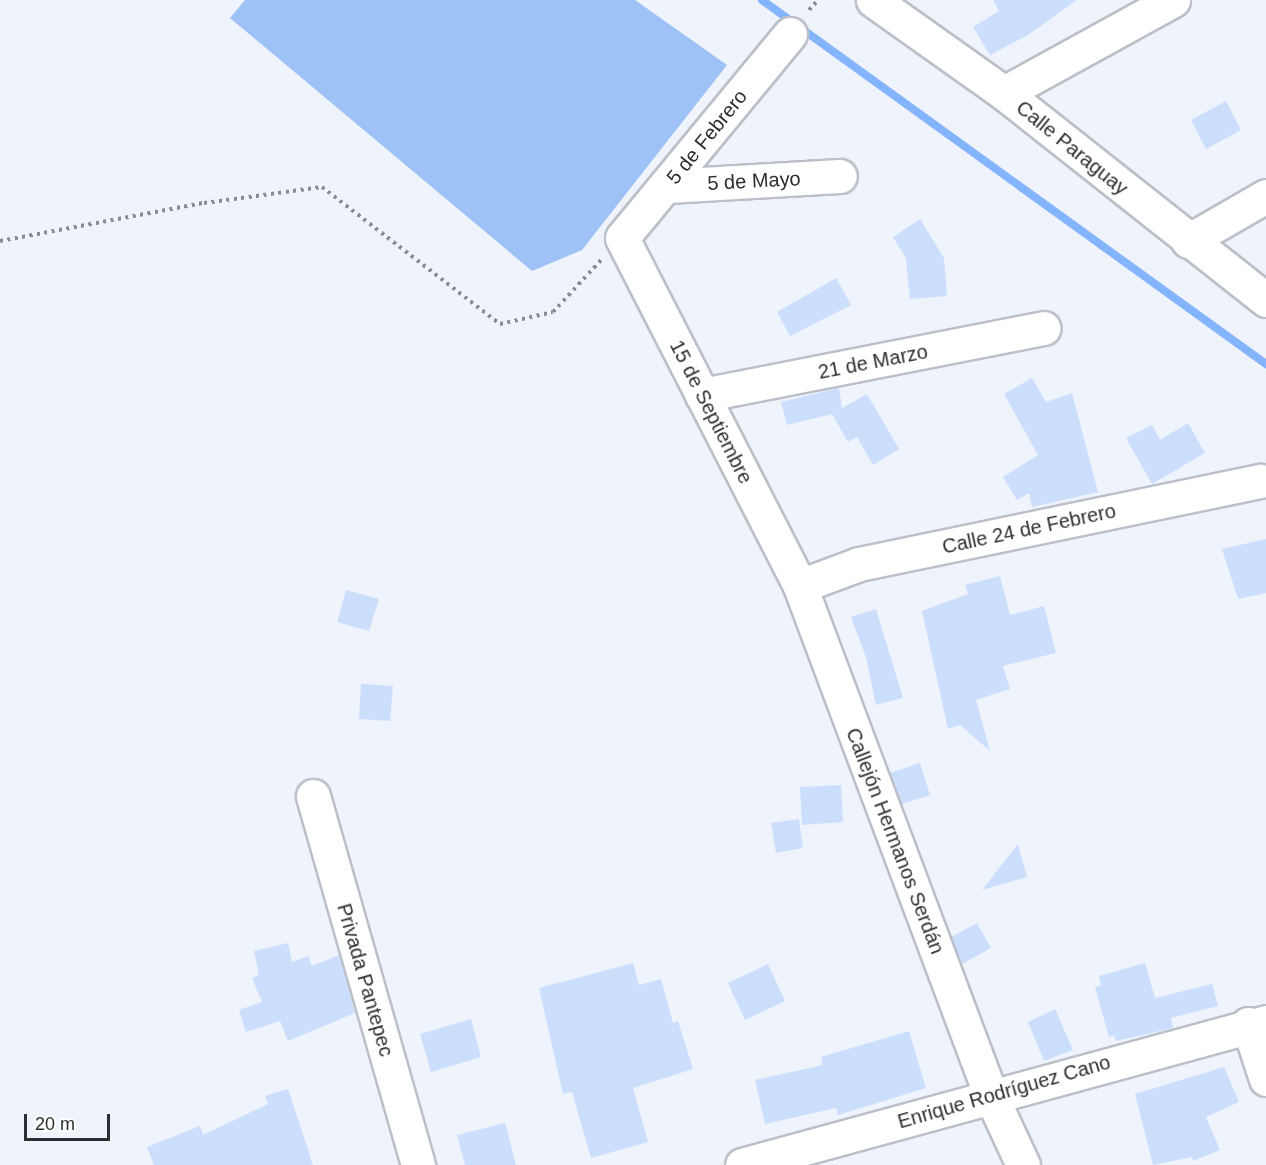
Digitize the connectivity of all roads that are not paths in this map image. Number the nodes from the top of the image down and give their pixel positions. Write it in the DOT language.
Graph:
graph roads {
  1 [pos="873,0"];
  2 [pos="1159,4"];
  3 [pos="800,22"];
  4 [pos="1004,93"];
  5 [pos="840,176"];
  6 [pos="667,186"];
  7 [pos="1266,195"];
  8 [pos="622,238"];
  9 [pos="1188,241"];
  10 [pos="1266,300"];
  11 [pos="1043,328"];
  12 [pos="702,395"];
  13 [pos="1261,481"];
  14 [pos="800,586"];
  15 [pos="313,796"];
  16 [pos="1257,1023"];
  17 [pos="1266,1079"];
  18 [pos="991,1096"];
  19 [pos="418,1165"];
  20 [pos="742,1165"];
  21 [pos="1023,1165"];
  1 -- 4 [label="street, Calle Paraguay"];
  2 -- 4 [label="street"];
  3 -- 6 [label="street, 5 de Febrero"];
  4 -- 9 [label="street, Calle Paraguay"];
  5 -- 6 [label="street, 5 de Mayo"];
  6 -- 8 [label="street, 5 de Febrero"];
  7 -- 9 [label="street"];
  8 -- 12 [label="street, 15 de Septiembre"];
  9 -- 10 [label="street, Calle Paraguay"];
  11 -- 12 [label="street, 21 de Marzo"];
  12 -- 14 [label="street, 15 de Septiembre"];
  13 -- 14 [label="street, Calle 24 de Febrero"];
  14 -- 18 [label="street, Callejón Hermanos Serdán"];
  15 -- 19 [label="street, Privada Pantepec"];
  16 -- 17 [label="street"];
  16 -- 18 [label="street, Enrique Rodríguez Cano"];
  18 -- 20 [label="street, Enrique Rodríguez Cano"];
  18 -- 21 [label="street, Callejón Hermanos Serdán"];
}
